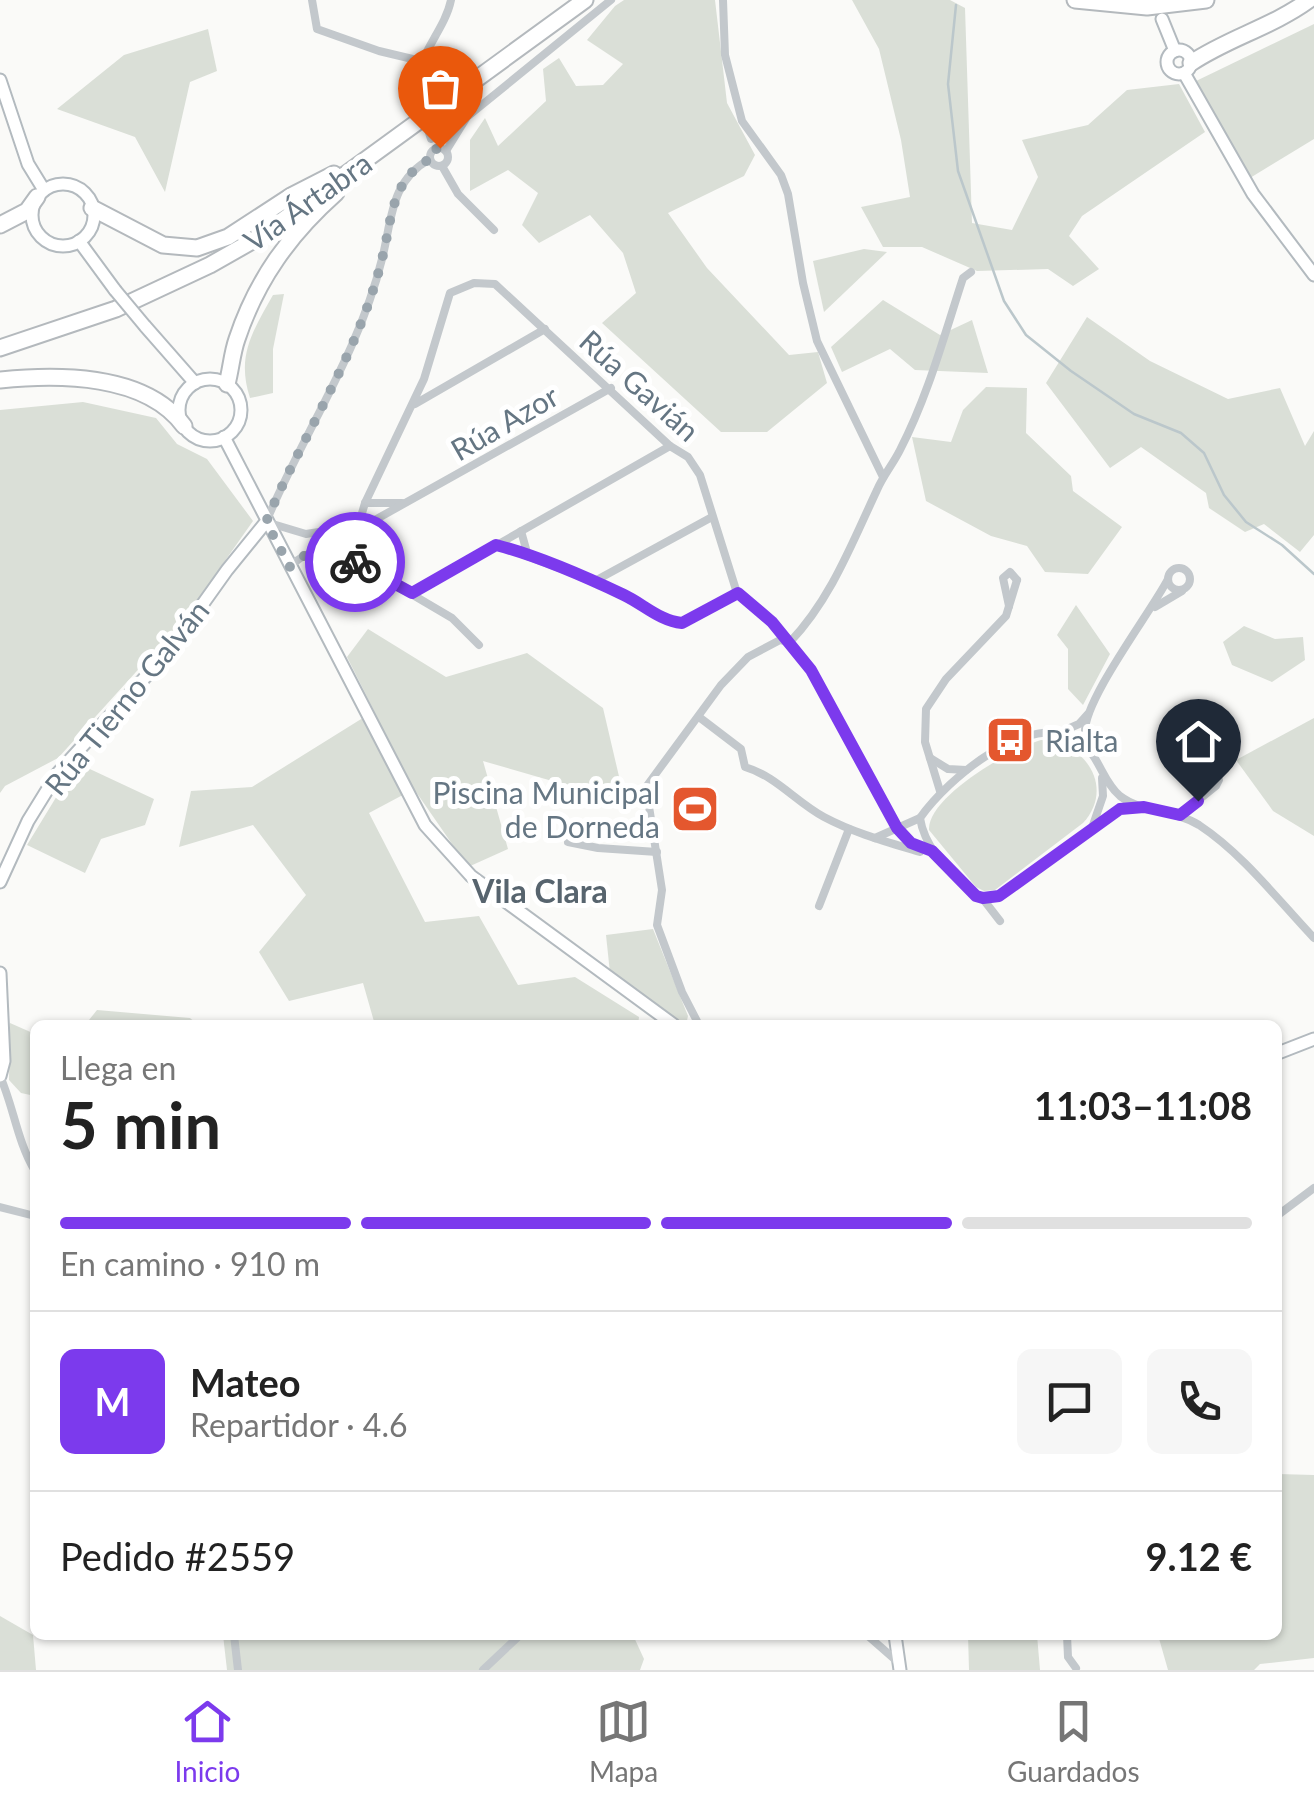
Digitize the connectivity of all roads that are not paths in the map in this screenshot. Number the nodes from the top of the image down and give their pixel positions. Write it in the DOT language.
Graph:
graph roads {
  1 [pos="312,0"];
  2 [pos="451,0"];
  3 [pos="585,0"];
  4 [pos="611,0"];
  5 [pos="723,0"];
  6 [pos="1075,0"];
  7 [pos="1206,0"];
  8 [pos="1309,0"];
  9 [pos="1162,19"];
  10 [pos="1174,51"];
  11 [pos="421,61"];
  12 [pos="1188,68"];
  13 [pos="0,80"];
  14 [pos="433,144"];
  15 [pos="446,151"];
  16 [pos="430,159"];
  17 [pos="365,161"];
  18 [pos="442,166"];
  19 [pos="41,194"];
  20 [pos="92,208"];
  21 [pos="0,225"];
  22 [pos="494,230"];
  23 [pos="79,241"];
  24 [pos="971,272"];
  25 [pos="1314,274"];
  26 [pos="545,330"];
  27 [pos="0,348"];
  28 [pos="0,380"];
  29 [pos="195,383"];
  30 [pos="227,384"];
  31 [pos="611,388"];
  32 [pos="413,405"];
  33 [pos="184,426"];
  34 [pos="224,437"];
  35 [pos="670,446"];
  36 [pos="882,476"];
  37 [pos="379,477"];
  38 [pos="420,496"];
  39 [pos="389,504"];
  40 [pos="363,506"];
  41 [pos="712,517"];
  42 [pos="266,522"];
  43 [pos="342,528"];
  44 [pos="521,532"];
  45 [pos="360,536"];
  46 [pos="496,545"];
  47 [pos="342,554"];
  48 [pos="528,556"];
  49 [pos="290,567"];
  50 [pos="378,574"];
  51 [pos="1168,579"];
  52 [pos="593,582"];
  53 [pos="1185,589"];
  54 [pos="412,593"];
  55 [pos="738,593"];
  56 [pos="1009,606"];
  57 [pos="1152,610"];
  58 [pos="790,642"];
  59 [pos="479,645"];
  60 [pos="1091,710"];
  61 [pos="699,717"];
  62 [pos="1060,732"];
  63 [pos="930,758"];
  64 [pos="1097,761"];
  65 [pos="966,770"];
  66 [pos="1209,774"];
  67 [pos="940,791"];
  68 [pos="1120,796"];
  69 [pos="1144,807"];
  70 [pos="1118,810"];
  71 [pos="1180,815"];
  72 [pos="920,818"];
  73 [pos="1093,826"];
  74 [pos="897,828"];
  75 [pos="849,829"];
  76 [pos="874,838"];
  77 [pos="568,842"];
  78 [pos="657,852"];
  79 [pos="936,854"];
  80 [pos="0,882"];
  81 [pos="983,898"];
  82 [pos="819,906"];
  83 [pos="1000,921"];
  84 [pos="1314,938"];
  85 [pos="0,973"];
  86 [pos="667,1020"];
  87 [pos="696,1020"];
  88 [pos="1314,1030"];
  89 [pos="1310,1044"];
  90 [pos="1282,1052"];
  91 [pos="0,1076"];
  92 [pos="30,1163"];
  93 [pos="1314,1188"];
  94 [pos="0,1207"];
  95 [pos="1282,1212"];
  96 [pos="30,1215"];
  97 [pos="235,1640"];
  98 [pos="515,1640"];
  99 [pos="872,1640"];
  100 [pos="896,1640"];
  101 [pos="1067,1640"];
  102 [pos="899,1666"];
  103 [pos="1076,1668"];
  104 [pos="238,1670"];
  105 [pos="483,1670"];
  1 -- 11 [label="street"];
  2 -- 11 [label="street"];
  3 -- 17 [label="highway, Vía Ártabra"];
  4 -- 15 [label="street"];
  5 -- 36 [label="street"];
  6 -- 7 [label="highway"];
  8 -- 12 [label="highway"];
  9 -- 10 [label="street"];
  10 -- 12 [label="street"];
  10 -- 12 [label="street"];
  11 -- 14 [label="street, bridge"];
  12 -- 25 [label="street"];
  13 -- 19 [label="street"];
  14 -- 15 [label="street"];
  14 -- 16 [label="street"];
  15 -- 18 [label="street"];
  16 -- 18 [label="street"];
  16 -- 42 [label="street"];
  17 -- 20 [label="highway"];
  17 -- 27 [label="highway, Vía Ártabra"];
  17 -- 30 [label="highway"];
  18 -- 22 [label="street"];
  19 -- 20 [label="street"];
  19 -- 21 [label="highway"];
  19 -- 23 [label="street"];
  20 -- 23 [label="street"];
  23 -- 29 [label="street, bridge"];
  24 -- 36 [label="street"];
  26 -- 31 [label="street, Rúa Gavián"];
  26 -- 32 [label="street"];
  26 -- 32 [label="street, Rúa Gavián"];
  28 -- 33 [label="highway"];
  29 -- 30 [label="street"];
  29 -- 33 [label="street"];
  30 -- 34 [label="street"];
  31 -- 35 [label="street, Rúa Gavián"];
  31 -- 38 [label="street, Rúa Azor"];
  32 -- 37 [label="street, Rúa Gavián"];
  33 -- 34 [label="street"];
  34 -- 42 [label="street"];
  35 -- 41 [label="street, Rúa Gavián"];
  35 -- 44 [label="street"];
  36 -- 58 [label="street"];
  37 -- 39 [label="street"];
  37 -- 40 [label="street, Rúa Gavián"];
  38 -- 39 [label="street, Rúa Azor"];
  38 -- 45 [label="street, Rúa Azor"];
  39 -- 40 [label="street, Rúa Azor"];
  40 -- 43 [label="street, Rúa Gavián"];
  40 -- 45 [label="street, Rúa Gavián"];
  41 -- 52 [label="street"];
  41 -- 55 [label="street, Rúa Gavián"];
  42 -- 43 [label="street"];
  42 -- 49 [label="street"];
  42 -- 80 [label="street, Rúa Tierno Galván"];
  43 -- 45 [label="street"];
  43 -- 47 [label="street"];
  44 -- 46 [label="street"];
  44 -- 48 [label="street"];
  45 -- 47 [label="street, Rúa Azor"];
  45 -- 50 [label="street"];
  46 -- 48 [label="street"];
  46 -- 54 [label="street"];
  47 -- 49 [label="street"];
  47 -- 50 [label="street"];
  48 -- 52 [label="street"];
  49 -- 86 [label="street"];
  50 -- 54 [label="street"];
  51 -- 53 [label="street"];
  51 -- 53 [label="street"];
  51 -- 57 [label="street"];
  52 -- 55 [label="street"];
  53 -- 57 [label="street"];
  54 -- 59 [label="street"];
  55 -- 58 [label="street, Rúa Gavián"];
  56 -- 56 [label="street"];
  56 -- 63 [label="street"];
  57 -- 60 [label="street"];
  58 -- 61 [label="street"];
  58 -- 74 [label="street, Rúa Gavián"];
  60 -- 62 [label="street"];
  60 -- 64 [label="street"];
  61 -- 75 [label="street"];
  61 -- 78 [label="street"];
  62 -- 64 [label="street"];
  62 -- 65 [label="street"];
  63 -- 65 [label="street"];
  63 -- 67 [label="street"];
  64 -- 68 [label="street"];
  64 -- 73 [label="street"];
  65 -- 67 [label="street"];
  66 -- 71 [label="street"];
  67 -- 72 [label="street"];
  68 -- 69 [label="street"];
  68 -- 70 [label="street"];
  69 -- 70 [label="street"];
  69 -- 71 [label="street"];
  70 -- 73 [label="street"];
  71 -- 84 [label="street"];
  72 -- 74 [label="street"];
  72 -- 79 [label="street"];
  73 -- 81 [label="street"];
  74 -- 76 [label="street"];
  74 -- 79 [label="street"];
  75 -- 76 [label="street"];
  75 -- 82 [label="street"];
  76 -- 79 [label="street"];
  77 -- 78 [label="street"];
  78 -- 87 [label="street"];
  79 -- 81 [label="street"];
  81 -- 83 [label="street"];
  85 -- 91 [label="street"];
  88 -- 89 [label="street"];
  89 -- 90 [label="street"];
  91 -- 92 [label="street"];
  93 -- 95 [label="street"];
  94 -- 96 [label="street"];
  97 -- 104 [label="street"];
  98 -- 105 [label="street"];
  99 -- 102 [label="street"];
  100 -- 102 [label="street"];
  101 -- 103 [label="street"];
}
